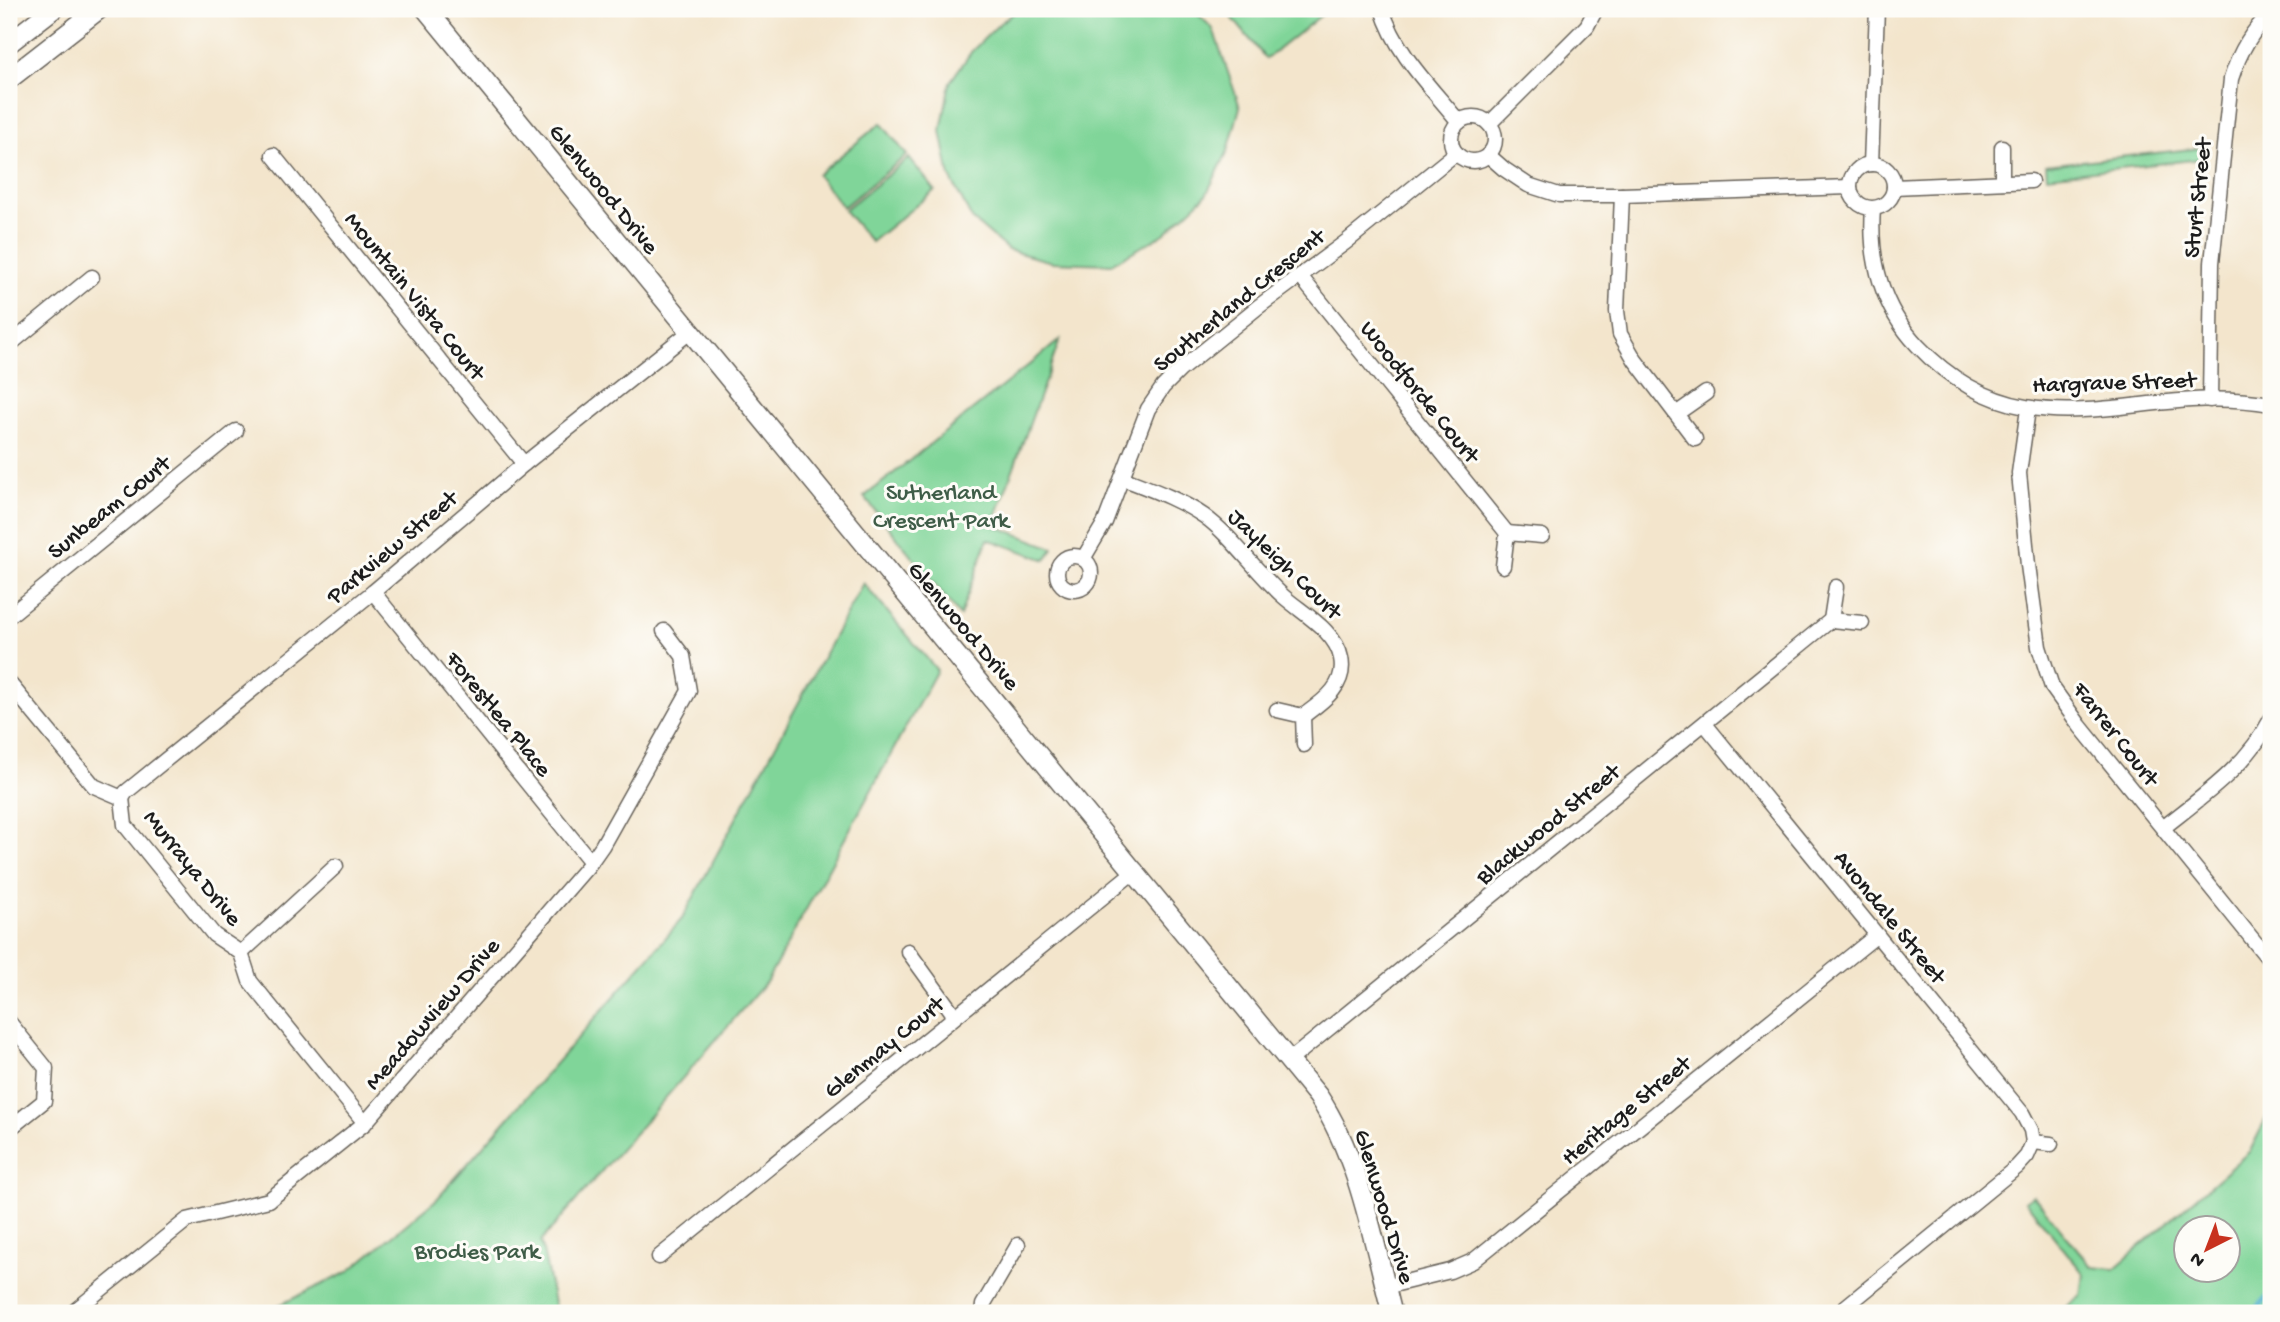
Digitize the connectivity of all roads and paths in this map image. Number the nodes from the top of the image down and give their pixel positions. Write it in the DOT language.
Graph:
graph roads {
  1 [pos="53,9"];
  2 [pos="99,9"];
  3 [pos="426,9"];
  4 [pos="1382,9"];
  5 [pos="1596,9"];
  6 [pos="1877,9"];
  7 [pos="2264,14"];
  8 [pos="9,43"];
  9 [pos="9,79"];
  10 [pos="1459,122"];
  11 [pos="1489,124"];
  12 [pos="2002,147"];
  13 [pos="1456,153"];
  14 [pos="273,155"];
  15 [pos="1488,155"];
  16 [pos="1871,164"];
  17 [pos="2031,181"];
  18 [pos="2003,182"];
  19 [pos="1850,187"];
  20 [pos="1894,187"];
  21 [pos="1622,195"];
  22 [pos="1873,209"];
  23 [pos="1300,276"];
  24 [pos="92,277"];
  25 [pos="691,331"];
  26 [pos="9,345"];
  27 [pos="1706,393"];
  28 [pos="2210,400"];
  29 [pos="2271,404"];
  30 [pos="2028,409"];
  31 [pos="1676,414"];
  32 [pos="236,431"];
  33 [pos="1695,439"];
  34 [pos="524,464"];
  35 [pos="1122,478"];
  36 [pos="1507,533"];
  37 [pos="1542,536"];
  38 [pos="1083,559"];
  39 [pos="1503,566"];
  40 [pos="1836,587"];
  41 [pos="373,592"];
  42 [pos="9,617"];
  43 [pos="1831,620"];
  44 [pos="1862,622"];
  45 [pos="664,631"];
  46 [pos="9,683"];
  47 [pos="1277,710"];
  48 [pos="1303,716"];
  49 [pos="2271,719"];
  50 [pos="1704,724"];
  51 [pos="1304,745"];
  52 [pos="122,798"];
  53 [pos="2163,828"];
  54 [pos="591,862"];
  55 [pos="336,866"];
  56 [pos="1136,870"];
  57 [pos="1877,935"];
  58 [pos="908,951"];
  59 [pos="241,953"];
  60 [pos="2271,962"];
  61 [pos="955,1016"];
  62 [pos="9,1022"];
  63 [pos="1290,1060"];
  64 [pos="365,1123"];
  65 [pos="9,1129"];
  66 [pos="2032,1142"];
  67 [pos="2051,1144"];
  68 [pos="1018,1245"];
  69 [pos="659,1257"];
  70 [pos="1385,1287"];
  71 [pos="72,1313"];
  72 [pos="982,1313"];
  73 [pos="1392,1313"];
  74 [pos="1838,1313"];
  1 -- 8 [label="street"];
  2 -- 9 [label="street"];
  3 -- 25 [label="street, Glenwood Drive"];
  4 -- 10 [label="street"];
  5 -- 11 [label="street"];
  6 -- 16 [label="street"];
  7 -- 28 [label="street, Sturt Street"];
  10 -- 11 [label="street"];
  10 -- 13 [label="street"];
  11 -- 15 [label="street"];
  12 -- 18 [label="street"];
  13 -- 15 [label="street"];
  13 -- 23 [label="street, Southerland Crescent"];
  14 -- 34 [label="street, Mountain Vista Court"];
  15 -- 21 [label="street"];
  16 -- 19 [label="street"];
  16 -- 20 [label="street"];
  17 -- 18 [label="street"];
  18 -- 20 [label="street"];
  19 -- 21 [label="street"];
  19 -- 22 [label="street"];
  20 -- 22 [label="street"];
  21 -- 31 [label="street"];
  22 -- 30 [label="street, Hargrave Street"];
  23 -- 35 [label="street, Southerland Crescent"];
  23 -- 36 [label="street, Woodforde Court"];
  24 -- 26 [label="street"];
  25 -- 34 [label="street, Parkview Street"];
  25 -- 56 [label="street, Glenwood Drive"];
  27 -- 31 [label="street"];
  28 -- 29 [label="street, Hargrave Street"];
  28 -- 30 [label="street, Hargrave Street"];
  30 -- 53 [label="street, Farrer Court"];
  31 -- 33 [label="street"];
  32 -- 42 [label="street, Sunbeam Court"];
  34 -- 41 [label="street, Parkview Street"];
  35 -- 38 [label="street, Southerland Crescent"];
  35 -- 48 [label="street, Jayleigh Court"];
  36 -- 37 [label="street"];
  36 -- 39 [label="street"];
  40 -- 43 [label="street"];
  41 -- 52 [label="street, Parkview Street"];
  41 -- 54 [label="street, Forestlea Place"];
  43 -- 44 [label="street"];
  43 -- 50 [label="street, Blackwood Street"];
  45 -- 54 [label="street, Meadowview Drive"];
  46 -- 52 [label="street, Murraya Drive"];
  47 -- 48 [label="street"];
  48 -- 51 [label="street"];
  49 -- 53 [label="street"];
  50 -- 57 [label="street, Avondale Street"];
  50 -- 63 [label="street, Blackwood Street"];
  52 -- 59 [label="street, Murraya Drive"];
  53 -- 60 [label="street, Farrer Court"];
  54 -- 64 [label="street, Meadowview Drive"];
  55 -- 59 [label="street"];
  56 -- 61 [label="street, Glenmay Court"];
  56 -- 63 [label="street, Glenwood Drive"];
  57 -- 66 [label="street, Avondale Street"];
  57 -- 70 [label="street, Heritage Street"];
  58 -- 61 [label="street"];
  59 -- 64 [label="street, Murraya Drive"];
  61 -- 69 [label="street, Glenmay Court"];
  62 -- 65 [label="street"];
  63 -- 70 [label="street, Glenwood Drive"];
  64 -- 71 [label="street, Meadowview Drive"];
  66 -- 67 [label="street"];
  66 -- 74 [label="street"];
  68 -- 72 [label="street"];
  70 -- 73 [label="street, Glenwood Drive"];
}
